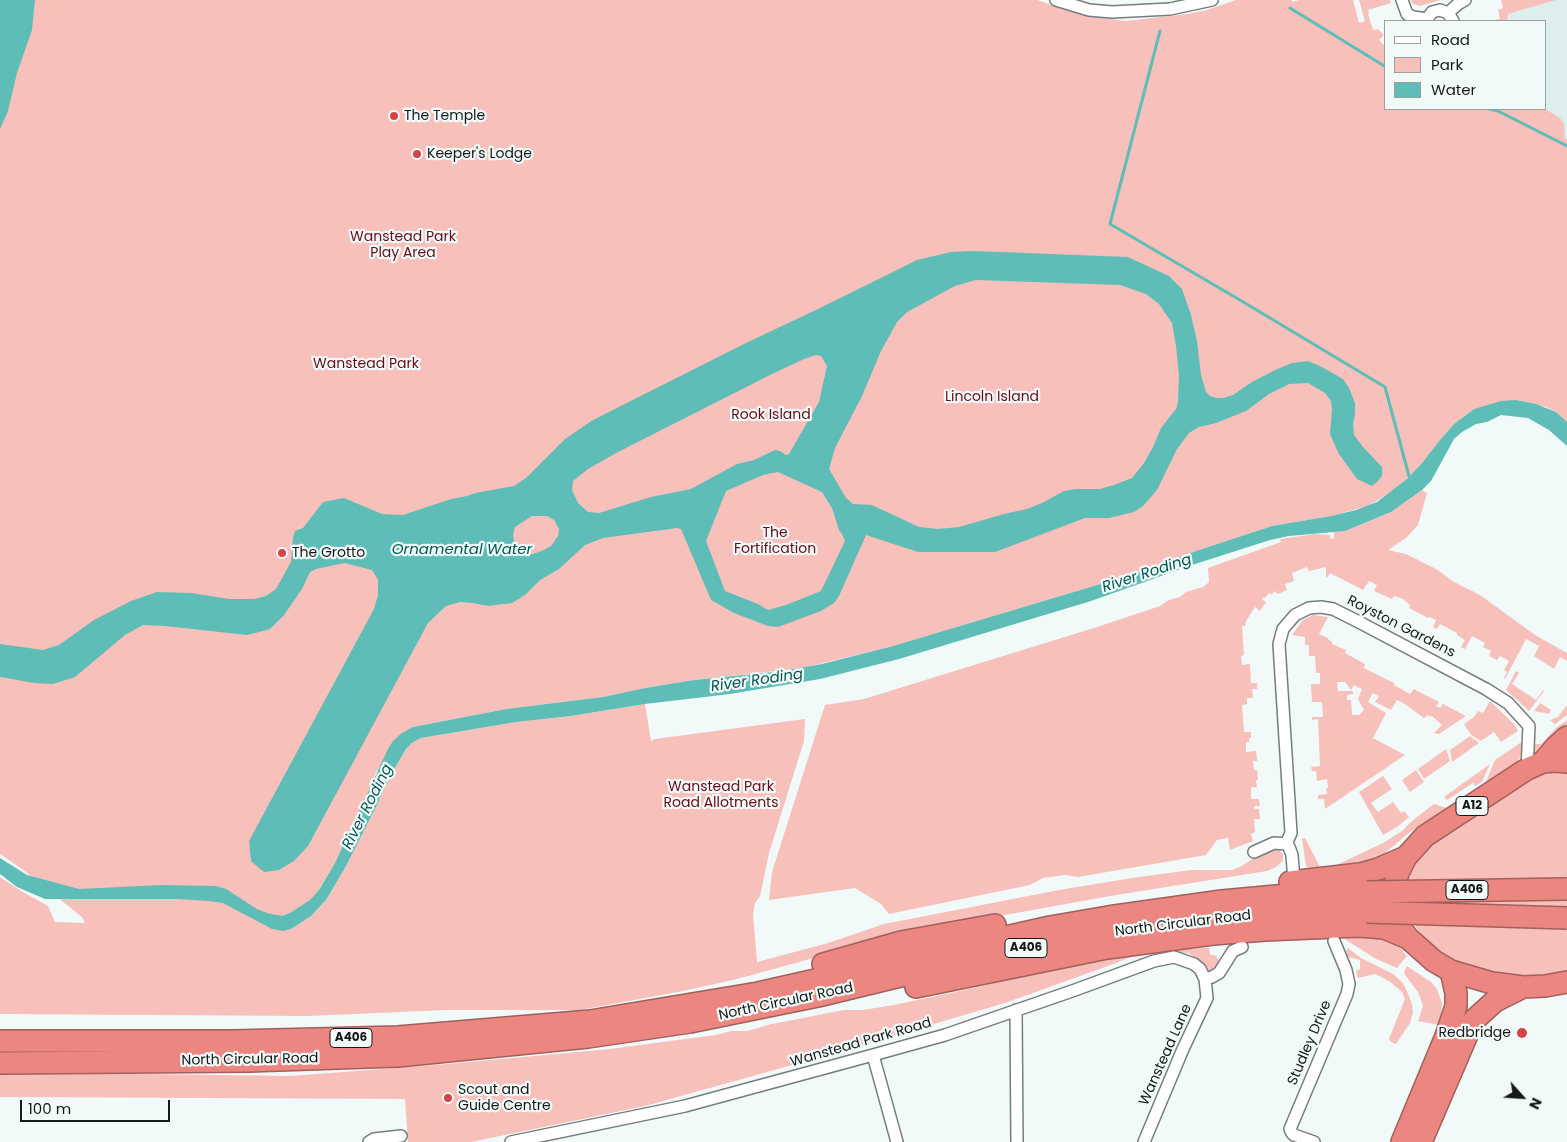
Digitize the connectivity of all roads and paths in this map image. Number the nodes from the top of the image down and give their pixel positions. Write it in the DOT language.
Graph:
graph roads {
  1 [pos="1056,0"];
  2 [pos="1212,0"];
  3 [pos="1402,0"];
  4 [pos="1465,0"];
  5 [pos="1091,5"];
  6 [pos="1450,17"];
  7 [pos="1427,20"];
  8 [pos="1567,736"];
  9 [pos="1567,762"];
  10 [pos="1535,765"];
  11 [pos="1286,844"];
  12 [pos="1254,852"];
  13 [pos="1406,857"];
  14 [pos="1294,881"];
  15 [pos="1567,889"];
  16 [pos="1367,902"];
  17 [pos="1567,918"];
  18 [pos="1408,938"];
  19 [pos="1334,942"];
  20 [pos="1242,947"];
  21 [pos="1451,971"];
  22 [pos="1205,978"];
  23 [pos="1567,982"];
  24 [pos="1524,987"];
  25 [pos="1016,1010"];
  26 [pos="695,1012"];
  27 [pos="0,1041"];
  28 [pos="873,1055"];
  29 [pos="0,1063"];
  30 [pos="1438,1101"];
  31 [pos="401,1136"];
  32 [pos="548,1139"];
  33 [pos="369,1142"];
  34 [pos="511,1142"];
  35 [pos="897,1142"];
  36 [pos="1017,1142"];
  37 [pos="1144,1142"];
  38 [pos="1314,1142"];
  39 [pos="1402,1142"];
  40 [pos="1416,1142"];
  41 [pos="1421,1142"];
  1 -- 5 [label="street"];
  2 -- 5 [label="street"];
  3 -- 7 [label="street"];
  4 -- 6 [label="street"];
  6 -- 7 [label="street"];
  8 -- 10 [label="highway, A12"];
  9 -- 10 [label="highway"];
  10 -- 11 [label="street, Royston Gardens"];
  10 -- 13 [label="highway, A12"];
  11 -- 12 [label="street"];
  11 -- 14 [label="street"];
  13 -- 14 [label="highway, A406"];
  13 -- 18 [label="highway, A12"];
  14 -- 26 [label="highway, A406"];
  15 -- 16 [label="highway, North Circular Road / A406, bridge"];
  16 -- 17 [label="highway, North Circular Road / A406, bridge"];
  16 -- 26 [label="highway, North Circular Road / A406"];
  18 -- 21 [label="highway, A12"];
  18 -- 26 [label="highway, A406"];
  19 -- 38 [label="street, Studley Drive"];
  20 -- 22 [label="street"];
  21 -- 24 [label="highway, A12"];
  21 -- 39 [label="highway"];
  22 -- 25 [label="street, Wanstead Park Road"];
  22 -- 37 [label="street, Wanstead Lane"];
  23 -- 24 [label="highway, A12"];
  24 -- 30 [label="highway, A12"];
  25 -- 28 [label="street, Wanstead Park Road"];
  25 -- 36 [label="street"];
  26 -- 27 [label="highway, North Circular Road / A406"];
  26 -- 29 [label="highway, North Circular Road / A406"];
  28 -- 32 [label="street, Wanstead Park Road"];
  28 -- 35 [label="street"];
  30 -- 40 [label="street"];
  30 -- 41 [label="highway, A12"];
  31 -- 33 [label="street"];
  32 -- 34 [label="street, Wanstead Park Road"];
}
